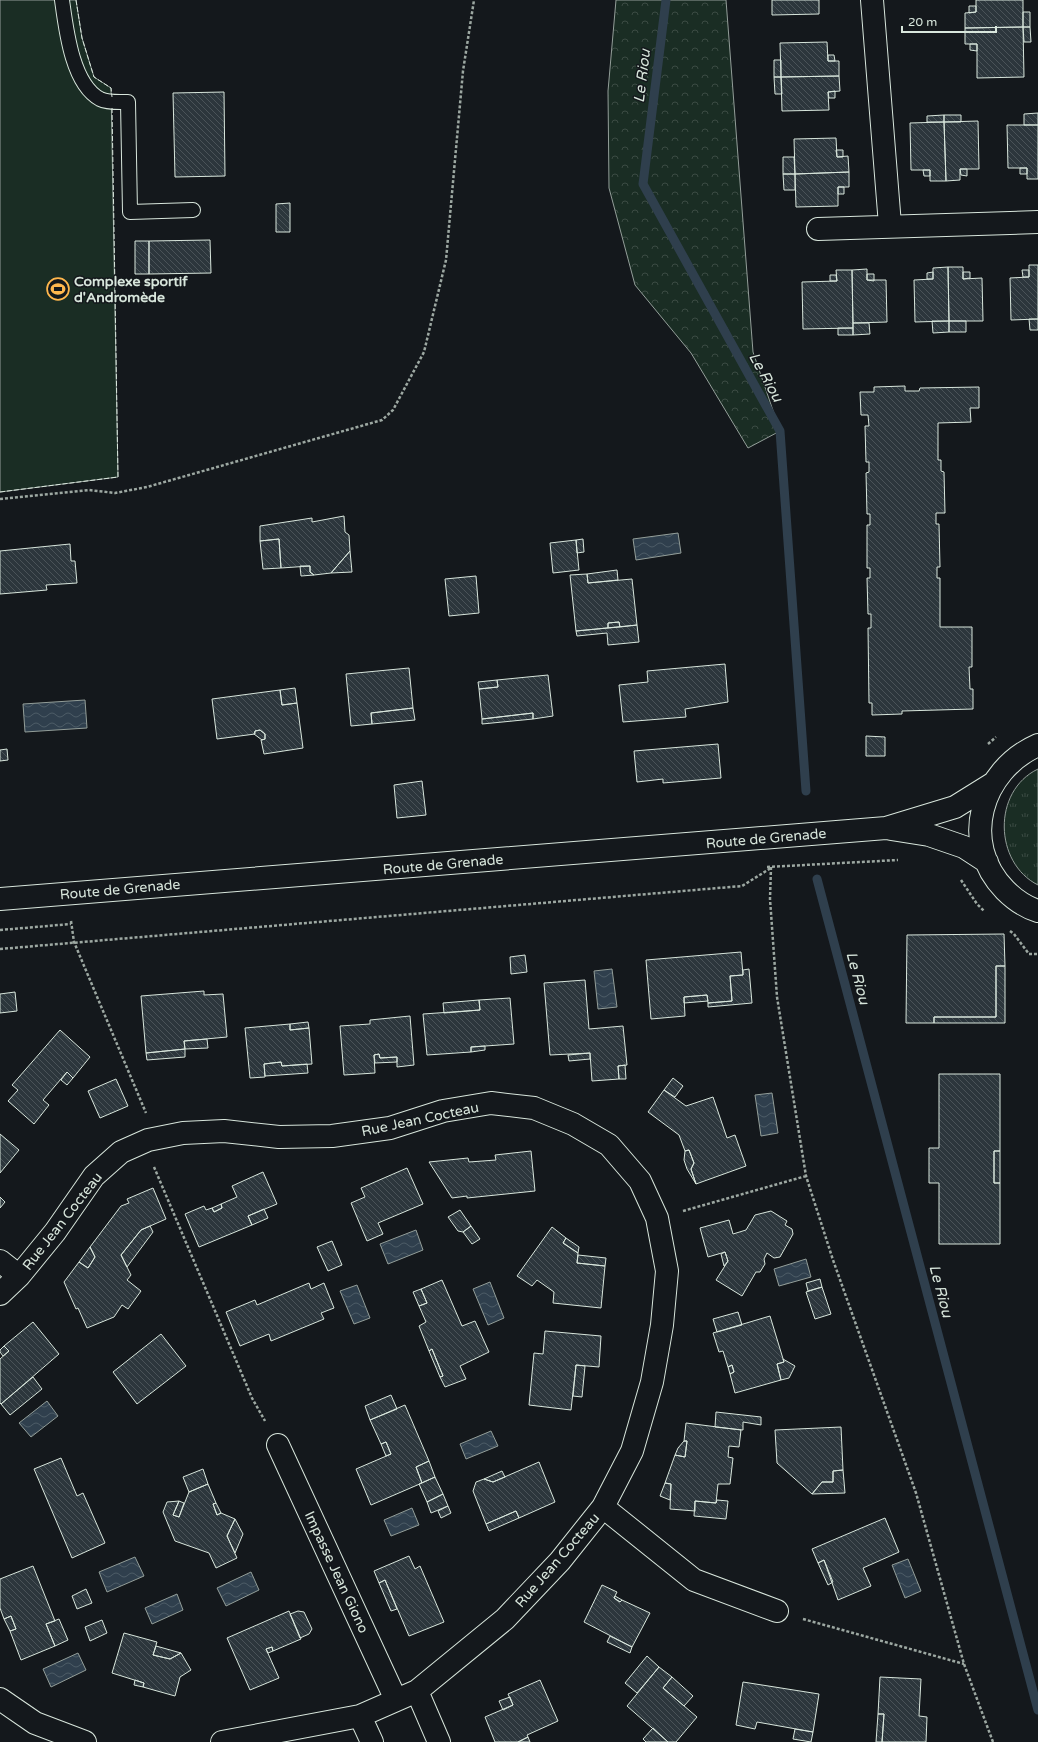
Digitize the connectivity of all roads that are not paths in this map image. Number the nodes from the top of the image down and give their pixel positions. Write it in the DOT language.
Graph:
graph roads {
  1 [pos="62,0"];
  2 [pos="872,0"];
  3 [pos="194,210"];
  4 [pos="1038,222"];
  5 [pos="890,225"];
  6 [pos="818,229"];
  7 [pos="1038,745"];
  8 [pos="992,784"];
  9 [pos="886,828"];
  10 [pos="987,862"];
  11 [pos="0,898"];
  12 [pos="1037,913"];
  13 [pos="0,1261"];
  14 [pos="19,1276"];
  15 [pos="0,1294"];
  16 [pos="278,1445"];
  17 [pos="603,1507"];
  18 [pos="777,1611"];
  19 [pos="417,1691"];
  20 [pos="0,1699"];
  21 [pos="396,1700"];
  22 [pos="360,1716"];
  23 [pos="84,1742"];
  24 [pos="222,1742"];
  25 [pos="372,1742"];
  26 [pos="439,1742"];
  1 -- 3 [label="lane"];
  2 -- 5 [label="street"];
  4 -- 5 [label="street"];
  5 -- 6 [label="street"];
  7 -- 8 [label="street"];
  8 -- 9 [label="street"];
  8 -- 10 [label="street"];
  9 -- 10 [label="street"];
  9 -- 11 [label="street, Route de Grenade"];
  10 -- 12 [label="street"];
  13 -- 14 [label="street"];
  14 -- 15 [label="street, Rue Jean Cocteau"];
  14 -- 17 [label="street, Rue Jean Cocteau"];
  16 -- 21 [label="street, Impasse Jean Giono"];
  17 -- 18 [label="street"];
  17 -- 19 [label="street, Rue Jean Cocteau"];
  19 -- 21 [label="street, Rue Jean Cocteau"];
  19 -- 26 [label="street"];
  20 -- 23 [label="street"];
  21 -- 22 [label="street, Rue Jean Cocteau"];
  22 -- 24 [label="street, Rue Jean Cocteau"];
  22 -- 25 [label="street"];
}
